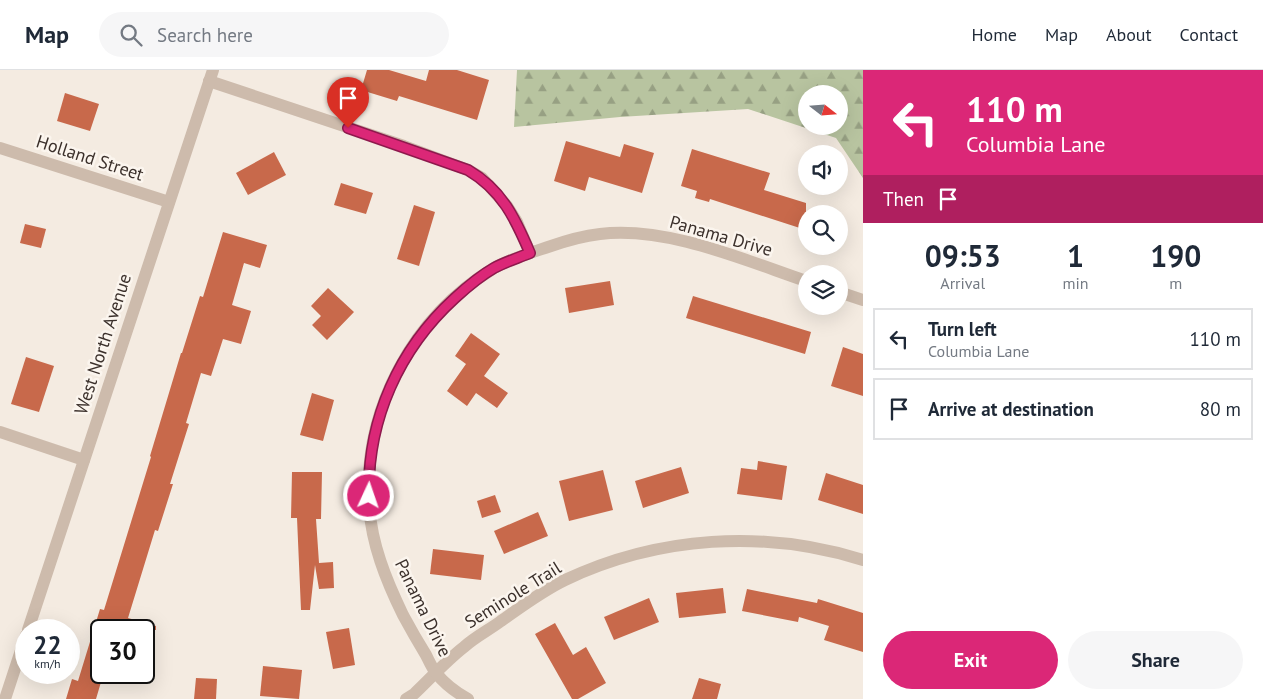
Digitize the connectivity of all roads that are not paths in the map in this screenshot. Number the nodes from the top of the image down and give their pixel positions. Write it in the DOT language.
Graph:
graph roads {
  1 [pos="211,76"];
  2 [pos="0,148"];
  3 [pos="169,202"];
  4 [pos="530,253"];
  5 [pos="798,278"];
  6 [pos="848,295"];
  7 [pos="863,300"];
  8 [pos="0,432"];
  9 [pos="84,460"];
  10 [pos="863,560"];
  11 [pos="32,619"];
  12 [pos="15,669"];
  13 [pos="436,673"];
  14 [pos="5,699"];
  15 [pos="406,699"];
  16 [pos="468,699"];
  1 -- 3 [label="street, West North Avenue"];
  1 -- 4 [label="street"];
  2 -- 3 [label="street, Holland Street"];
  3 -- 9 [label="street, West North Avenue"];
  4 -- 5 [label="street, Panama Drive"];
  4 -- 13 [label="street, Panama Drive"];
  6 -- 7 [label="street"];
  8 -- 9 [label="street"];
  9 -- 11 [label="street, West North Avenue"];
  10 -- 13 [label="street, Seminole Trail"];
  12 -- 14 [label="street"];
  13 -- 15 [label="street, Seminole Trail"];
  13 -- 16 [label="street, Panama Drive"];
}
